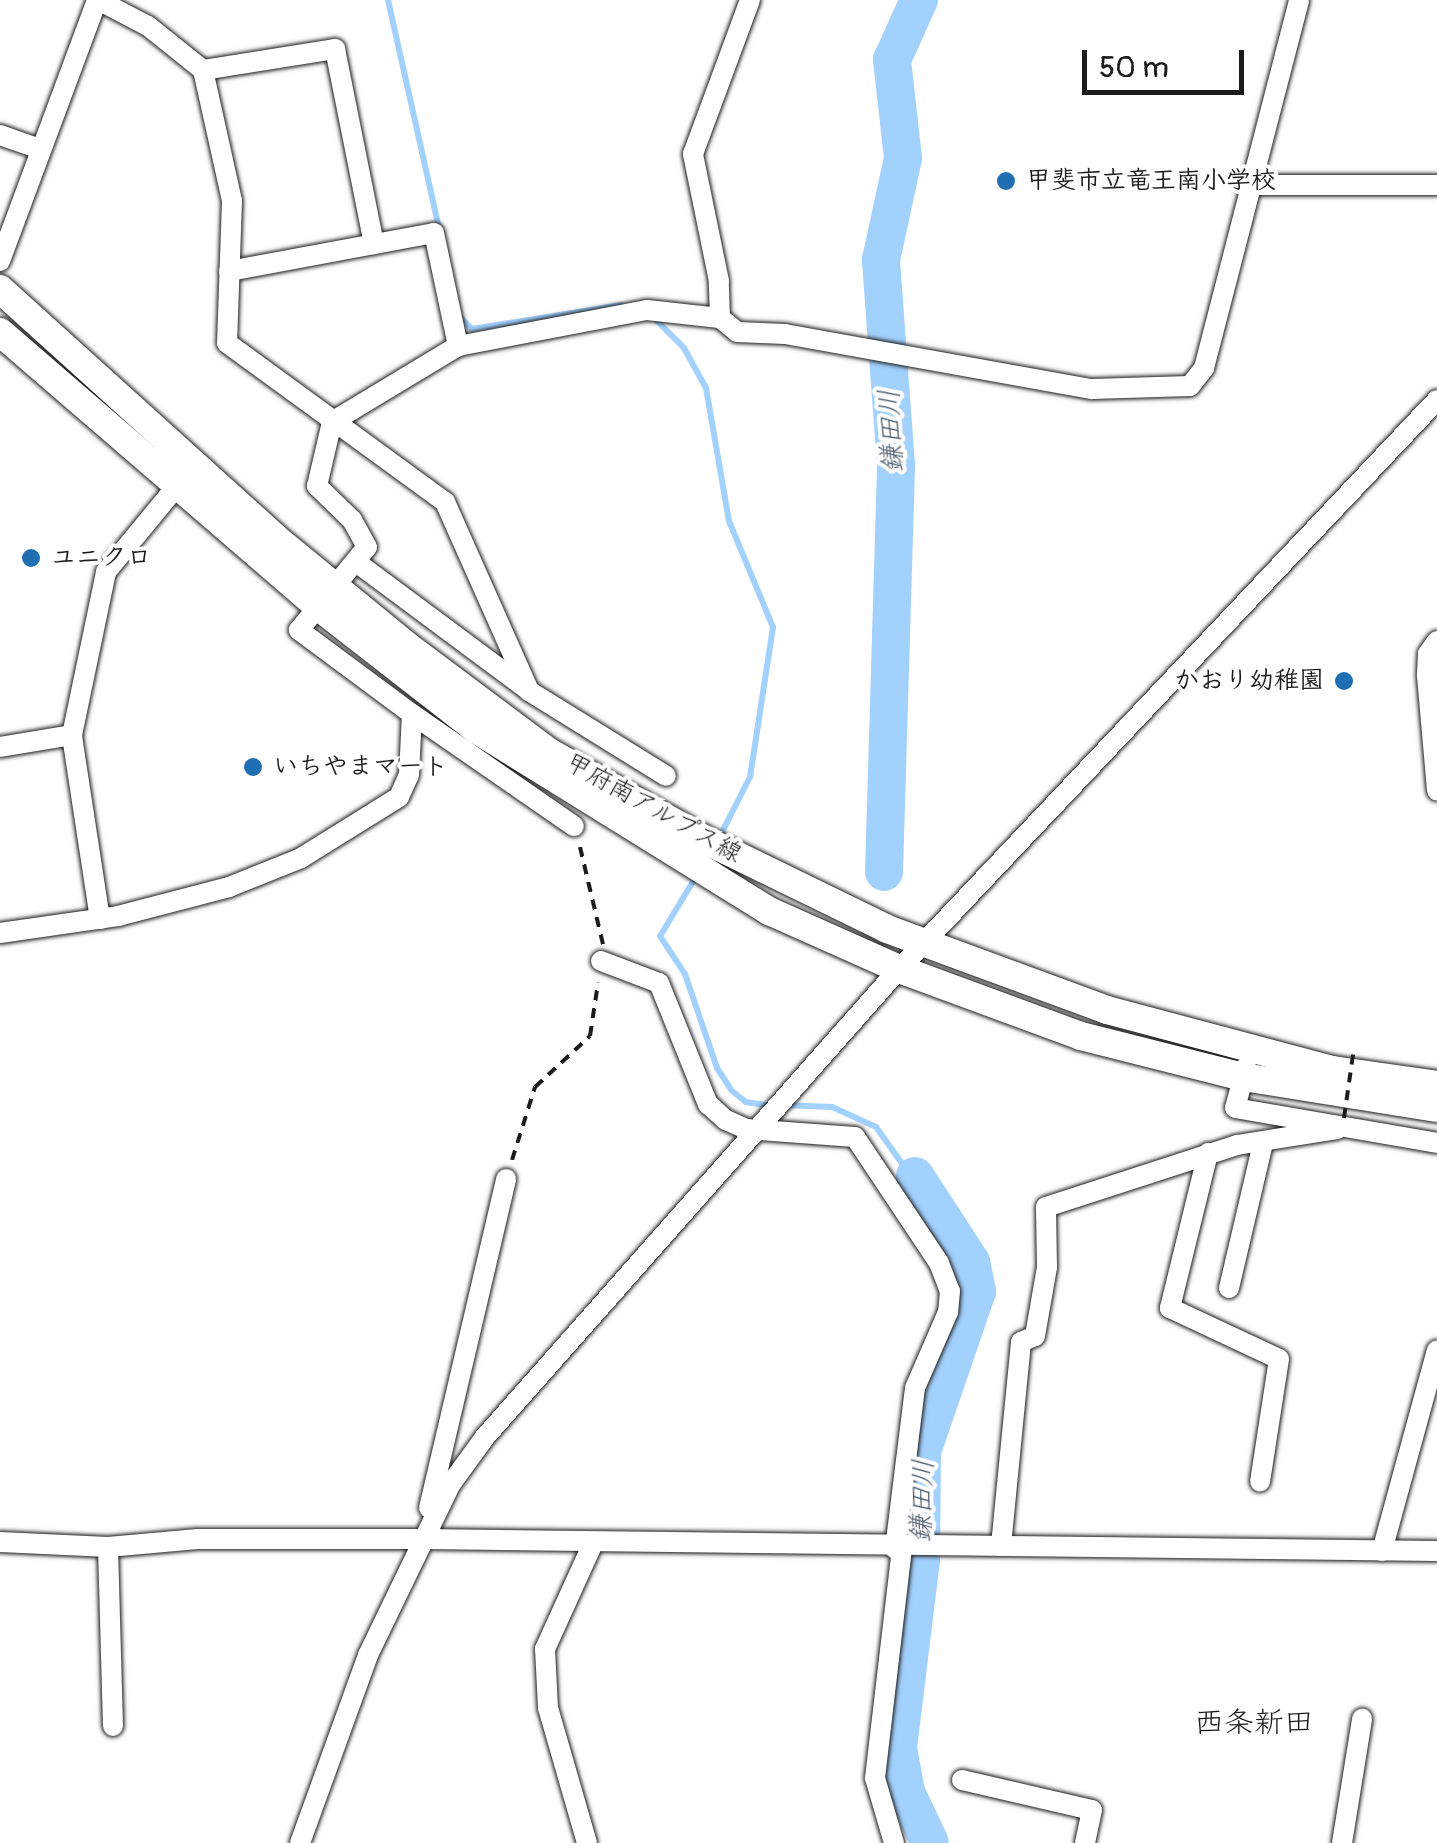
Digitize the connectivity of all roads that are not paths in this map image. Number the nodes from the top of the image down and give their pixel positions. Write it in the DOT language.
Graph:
graph roads {
  1 [pos="97,0"];
  2 [pos="750,0"];
  3 [pos="1299,0"];
  4 [pos="204,70"];
  5 [pos="0,135"];
  6 [pos="40,149"];
  7 [pos="1246,185"];
  8 [pos="1437,185"];
  9 [pos="374,244"];
  10 [pos="0,261"];
  11 [pos="230,272"];
  12 [pos="0,289"];
  13 [pos="720,318"];
  14 [pos="0,332"];
  15 [pos="458,346"];
  16 [pos="1437,400"];
  17 [pos="332,422"];
  18 [pos="176,486"];
  19 [pos="356,562"];
  20 [pos="327,597"];
  21 [pos="1437,641"];
  22 [pos="529,691"];
  23 [pos="412,714"];
  24 [pos="72,735"];
  25 [pos="0,748"];
  26 [pos="666,776"];
  27 [pos="1437,790"];
  28 [pos="574,826"];
  29 [pos="100,919"];
  30 [pos="0,933"];
  31 [pos="926,945"];
  32 [pos="601,961"];
  33 [pos="899,969"];
  34 [pos="1246,1063"];
  35 [pos="1437,1085"];
  36 [pos="1437,1108"];
  37 [pos="1340,1124"];
  38 [pos="762,1125"];
  39 [pos="1263,1143"];
  40 [pos="1437,1143"];
  41 [pos="1208,1153"];
  42 [pos="506,1179"];
  43 [pos="1229,1288"];
  44 [pos="1437,1350"];
  45 [pos="1260,1482"];
  46 [pos="422,1539"];
  47 [pos="0,1542"];
  48 [pos="592,1543"];
  49 [pos="1001,1546"];
  50 [pos="108,1547"];
  51 [pos="900,1549"];
  52 [pos="1382,1551"];
  53 [pos="1437,1551"];
  54 [pos="1362,1719"];
  55 [pos="113,1726"];
  56 [pos="962,1780"];
  57 [pos="300,1843"];
  58 [pos="587,1843"];
  59 [pos="894,1843"];
  60 [pos="1085,1843"];
  61 [pos="1342,1843"];
  1 -- 4 [label="street"];
  1 -- 6 [label="street"];
  2 -- 13 [label="street"];
  3 -- 7 [label="street"];
  4 -- 9 [label="street"];
  4 -- 11 [label="street"];
  5 -- 6 [label="street"];
  6 -- 10 [label="street"];
  7 -- 8 [label="street"];
  7 -- 13 [label="street"];
  9 -- 11 [label="street"];
  9 -- 15 [label="street"];
  11 -- 17 [label="street"];
  12 -- 20 [label="main road, 甲府南アルプス線"];
  13 -- 15 [label="street"];
  14 -- 18 [label="main road, 甲府南アルプス線"];
  15 -- 17 [label="street"];
  16 -- 31 [label="street"];
  17 -- 19 [label="street"];
  17 -- 22 [label="street"];
  18 -- 20 [label="main road, 甲府南アルプス線"];
  18 -- 24 [label="street"];
  19 -- 20 [label="street"];
  19 -- 22 [label="street"];
  20 -- 23 [label="street"];
  20 -- 31 [label="main road, 甲府南アルプス線"];
  20 -- 33 [label="main road, 甲府南アルプス線"];
  21 -- 27 [label="street"];
  22 -- 26 [label="street"];
  23 -- 28 [label="street"];
  23 -- 29 [label="street"];
  24 -- 25 [label="street"];
  24 -- 29 [label="street"];
  29 -- 30 [label="street"];
  31 -- 33 [label="street"];
  31 -- 34 [label="main road, 甲府南アルプス線"];
  32 -- 38 [label="street"];
  33 -- 34 [label="main road, 甲府南アルプス線"];
  33 -- 38 [label="street"];
  34 -- 35 [label="main road, 甲府南アルプス線"];
  34 -- 36 [label="main road, 甲府南アルプス線"];
  34 -- 37 [label="street"];
  37 -- 39 [label="street"];
  37 -- 40 [label="street"];
  38 -- 46 [label="street"];
  38 -- 51 [label="street"];
  39 -- 41 [label="street"];
  39 -- 43 [label="street"];
  41 -- 45 [label="street"];
  41 -- 49 [label="street"];
  42 -- 46 [label="street"];
  44 -- 52 [label="street"];
  46 -- 48 [label="street"];
  46 -- 50 [label="street"];
  46 -- 57 [label="street"];
  47 -- 50 [label="street"];
  48 -- 51 [label="street"];
  48 -- 58 [label="street"];
  49 -- 51 [label="street"];
  49 -- 52 [label="street"];
  50 -- 55 [label="street"];
  51 -- 59 [label="street"];
  52 -- 53 [label="street"];
  54 -- 61 [label="street"];
  56 -- 60 [label="street"];
}
